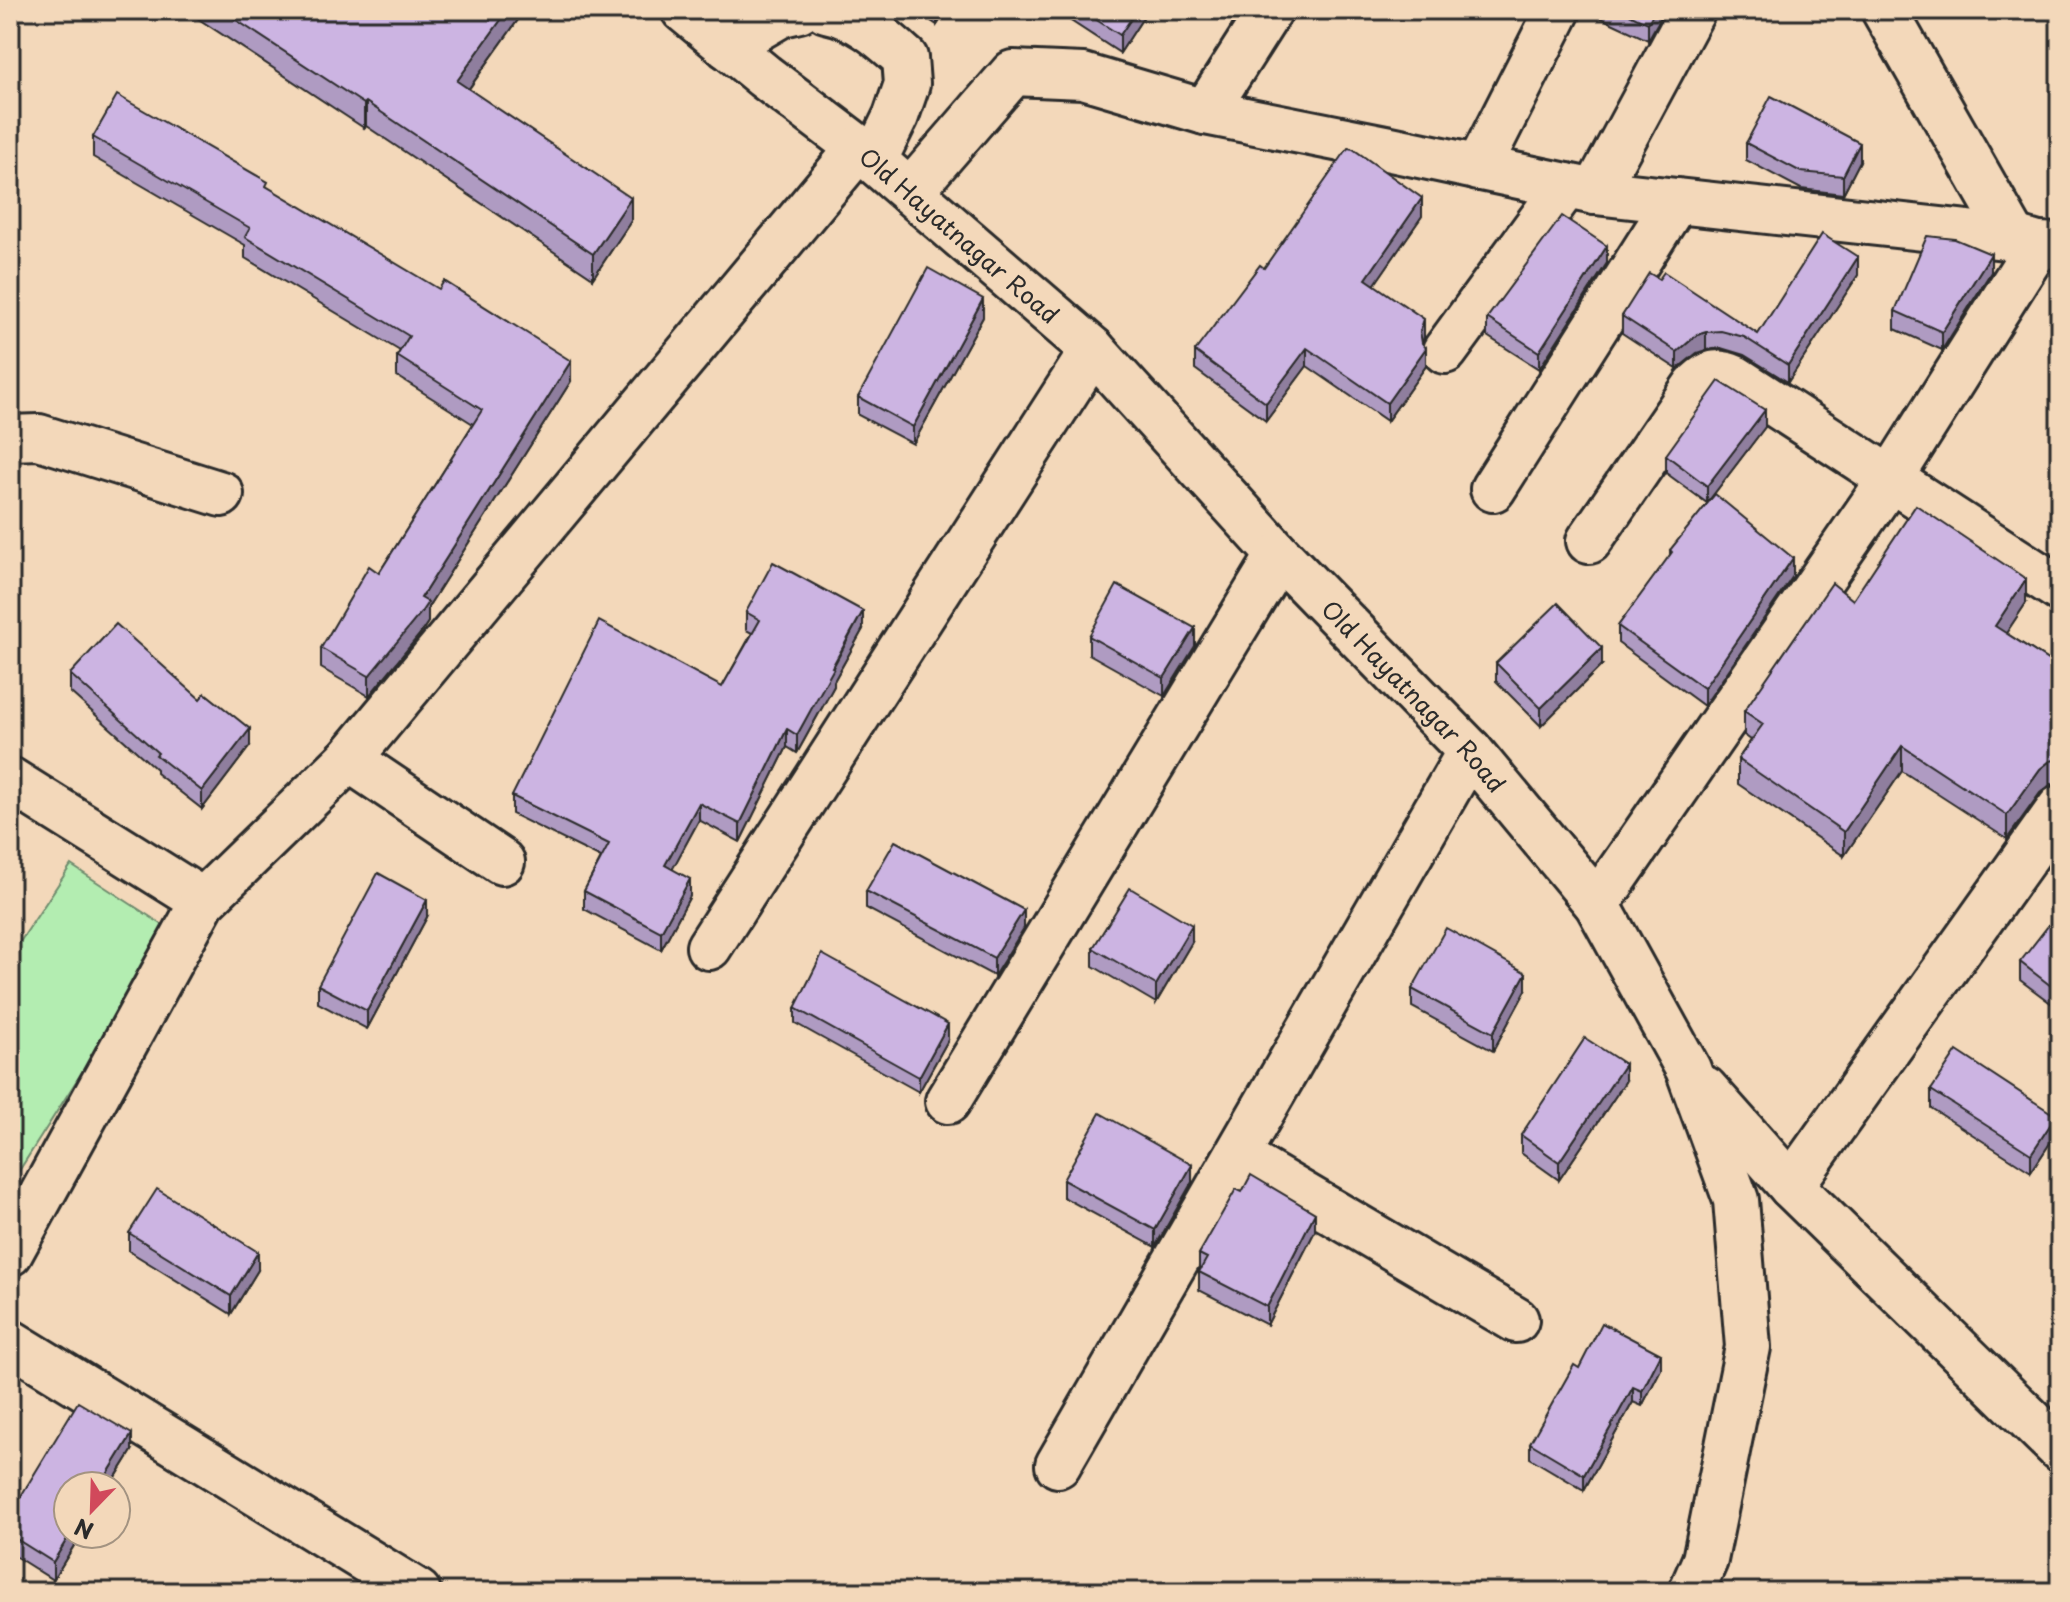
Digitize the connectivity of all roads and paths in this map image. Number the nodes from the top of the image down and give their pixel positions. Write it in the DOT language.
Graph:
graph roads {
  1 [pos="684,10"];
  2 [pos="799,10"];
  3 [pos="826,10"];
  4 [pos="1270,10"];
  5 [pos="1558,10"];
  6 [pos="1693,10"];
  7 [pos="1884,10"];
  8 [pos="727,46"];
  9 [pos="1205,112"];
  10 [pos="867,154"];
  11 [pos="1478,168"];
  12 [pos="1580,189"];
  13 [pos="910,192"];
  14 [pos="1676,201"];
  15 [pos="2037,243"];
  16 [pos="1093,350"];
  17 [pos="1445,351"];
  18 [pos="10,438"];
  19 [pos="1891,478"];
  20 [pos="1493,489"];
  21 [pos="221,494"];
  22 [pos="1589,541"];
  23 [pos="1279,555"];
  24 [pos="2060,589"];
  25 [pos="1470,751"];
  26 [pos="349,759"];
  27 [pos="10,780"];
  28 [pos="2060,808"];
  29 [pos="502,862"];
  30 [pos="203,901"];
  31 [pos="1597,904"];
  32 [pos="709,947"];
  33 [pos="1688,1069"];
  34 [pos="948,1101"];
  35 [pos="1237,1156"];
  36 [pos="1791,1186"];
  37 [pos="10,1253"];
  38 [pos="1516,1320"];
  39 [pos="10,1342"];
  40 [pos="2060,1449"];
  41 [pos="1058,1465"];
  42 [pos="418,1592"];
  43 [pos="1691,1592"];
  1 -- 8 [label="street, Old Hayatnagar Road"];
  2 -- 8 [label="street"];
  3 -- 10 [label="street"];
  4 -- 9 [label="street"];
  5 -- 11 [label="street"];
  6 -- 12 [label="street"];
  7 -- 15 [label="street"];
  8 -- 10 [label="street, Old Hayatnagar Road"];
  9 -- 11 [label="street"];
  9 -- 13 [label="street"];
  10 -- 13 [label="street, Old Hayatnagar Road"];
  10 -- 26 [label="street"];
  11 -- 12 [label="street"];
  12 -- 14 [label="street"];
  12 -- 17 [label="street"];
  13 -- 16 [label="street, Old Hayatnagar Road"];
  14 -- 15 [label="street"];
  14 -- 20 [label="street"];
  15 -- 19 [label="street"];
  16 -- 23 [label="street, Old Hayatnagar Road"];
  16 -- 32 [label="street"];
  18 -- 21 [label="street"];
  19 -- 22 [label="street"];
  19 -- 24 [label="street"];
  19 -- 31 [label="street"];
  23 -- 25 [label="street, Old Hayatnagar Road"];
  23 -- 34 [label="street"];
  25 -- 31 [label="street, Old Hayatnagar Road"];
  25 -- 35 [label="street"];
  26 -- 29 [label="street"];
  26 -- 30 [label="street"];
  27 -- 30 [label="street"];
  28 -- 36 [label="street"];
  30 -- 37 [label="street"];
  31 -- 33 [label="street, Old Hayatnagar Road"];
  33 -- 36 [label="street"];
  33 -- 43 [label="street, Old Hayatnagar Road"];
  35 -- 38 [label="street"];
  35 -- 41 [label="street"];
  36 -- 40 [label="street"];
  39 -- 42 [label="street"];
}
